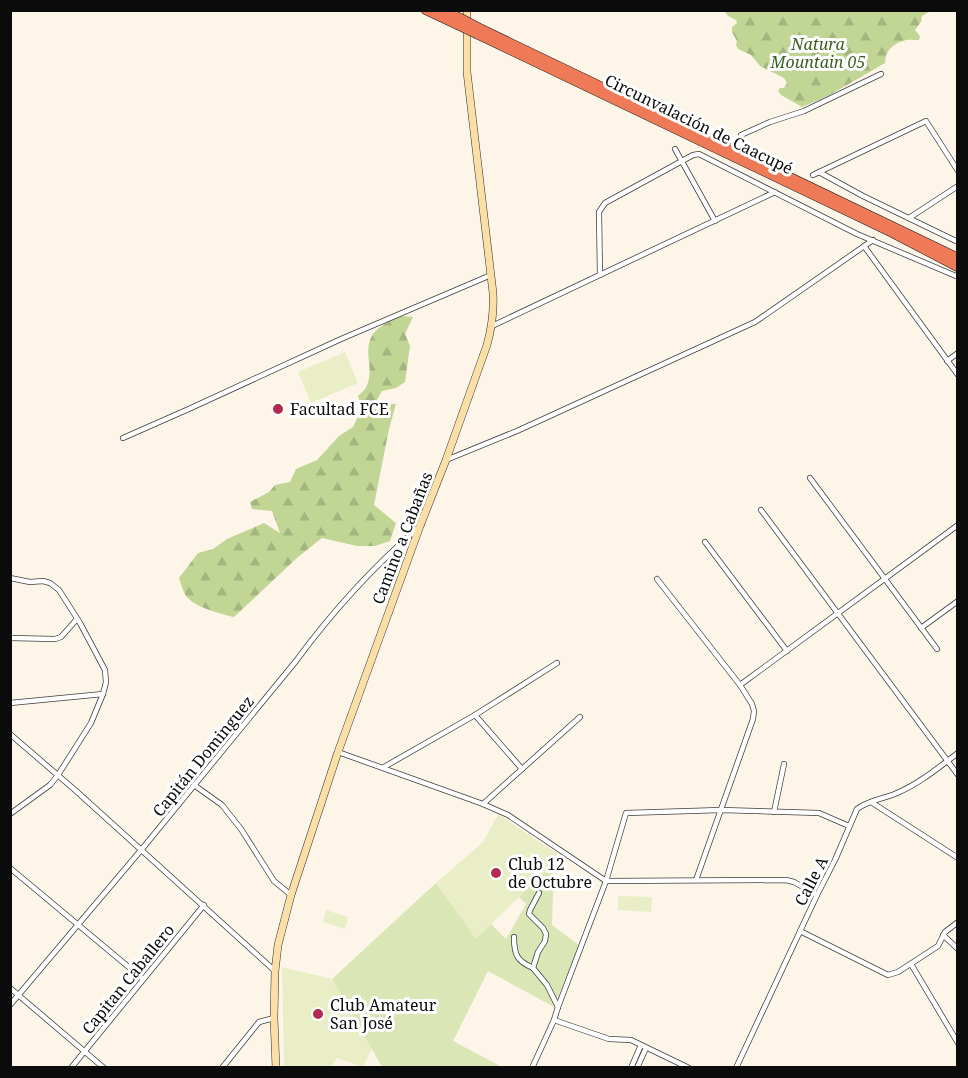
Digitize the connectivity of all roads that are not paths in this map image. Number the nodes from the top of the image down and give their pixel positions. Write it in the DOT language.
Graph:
graph roads {
  1 [pos="426,10"];
  2 [pos="443,10"];
  3 [pos="462,18"];
  4 [pos="478,31"];
  5 [pos="881,74"];
  6 [pos="741,135"];
  7 [pos="675,149"];
  8 [pos="682,161"];
  9 [pos="957,171"];
  10 [pos="819,172"];
  11 [pos="813,175"];
  12 [pos="957,186"];
  13 [pos="775,192"];
  14 [pos="909,218"];
  15 [pos="715,220"];
  16 [pos="873,240"];
  17 [pos="957,242"];
  18 [pos="864,246"];
  19 [pos="957,258"];
  20 [pos="957,274"];
  21 [pos="491,275"];
  22 [pos="600,275"];
  23 [pos="492,326"];
  24 [pos="957,353"];
  25 [pos="947,361"];
  26 [pos="957,375"];
  27 [pos="123,438"];
  28 [pos="446,460"];
  29 [pos="810,478"];
  30 [pos="761,510"];
  31 [pos="957,525"];
  32 [pos="420,526"];
  33 [pos="705,542"];
  34 [pos="10,578"];
  35 [pos="657,579"];
  36 [pos="885,579"];
  37 [pos="957,602"];
  38 [pos="838,614"];
  39 [pos="77,619"];
  40 [pos="921,628"];
  41 [pos="10,638"];
  42 [pos="937,649"];
  43 [pos="787,651"];
  44 [pos="557,663"];
  45 [pos="740,685"];
  46 [pos="103,694"];
  47 [pos="10,703"];
  48 [pos="475,715"];
  49 [pos="580,717"];
  50 [pos="10,734"];
  51 [pos="18,740"];
  52 [pos="10,746"];
  53 [pos="338,752"];
  54 [pos="957,753"];
  55 [pos="947,761"];
  56 [pos="784,764"];
  57 [pos="384,767"];
  58 [pos="522,769"];
  59 [pos="58,775"];
  60 [pos="957,776"];
  61 [pos="194,785"];
  62 [pos="871,802"];
  63 [pos="483,804"];
  64 [pos="721,810"];
  65 [pos="774,812"];
  66 [pos="10,814"];
  67 [pos="849,826"];
  68 [pos="142,849"];
  69 [pos="957,858"];
  70 [pos="10,868"];
  71 [pos="696,880"];
  72 [pos="606,881"];
  73 [pos="539,893"];
  74 [pos="291,895"];
  75 [pos="817,895"];
  76 [pos="204,905"];
  77 [pos="957,922"];
  78 [pos="78,925"];
  79 [pos="800,931"];
  80 [pos="943,935"];
  81 [pos="514,937"];
  82 [pos="957,949"];
  83 [pos="911,964"];
  84 [pos="533,968"];
  85 [pos="275,971"];
  86 [pos="143,980"];
  87 [pos="10,988"];
  88 [pos="19,995"];
  89 [pos="10,1005"];
  90 [pos="558,1007"];
  91 [pos="274,1018"];
  92 [pos="554,1020"];
  93 [pos="957,1043"];
  94 [pos="644,1047"];
  95 [pos="85,1051"];
  96 [pos="276,1067"];
  97 [pos="71,1068"];
  98 [pos="104,1068"];
  99 [pos="222,1068"];
  100 [pos="532,1068"];
  101 [pos="631,1068"];
  102 [pos="637,1068"];
  103 [pos="689,1068"];
  104 [pos="736,1068"];
  1 -- 3 [label="highway, Circunvalación de Caacupé"];
  2 -- 3 [label="highway, Circunvalación de Caacupé"];
  3 -- 4 [label="highway, Circunvalación de Caacupé, bridge"];
  3 -- 21 [label="street, Camino a Cabañas"];
  4 -- 19 [label="highway, Circunvalación de Caacupé"];
  4 -- 20 [label="highway, Circunvalación de Caacupé"];
  5 -- 6 [label="street"];
  7 -- 8 [label="street"];
  8 -- 13 [label="street"];
  8 -- 15 [label="street"];
  8 -- 22 [label="street"];
  9 -- 10 [label="street"];
  10 -- 11 [label="street"];
  10 -- 14 [label="street"];
  12 -- 14 [label="street"];
  13 -- 15 [label="street"];
  13 -- 16 [label="street"];
  14 -- 17 [label="street"];
  15 -- 22 [label="street"];
  16 -- 18 [label="street"];
  16 -- 20 [label="street"];
  18 -- 25 [label="street"];
  18 -- 28 [label="street"];
  21 -- 23 [label="street, Camino a Cabañas"];
  21 -- 27 [label="street"];
  22 -- 23 [label="street"];
  23 -- 28 [label="street, Camino a Cabañas"];
  24 -- 25 [label="street"];
  25 -- 26 [label="street"];
  28 -- 32 [label="street, Camino a Cabañas"];
  29 -- 36 [label="street"];
  30 -- 38 [label="street"];
  31 -- 36 [label="street"];
  32 -- 53 [label="street, Camino a Cabañas"];
  32 -- 61 [label="street, Capitán Dominguez"];
  33 -- 43 [label="street"];
  34 -- 39 [label="street"];
  35 -- 45 [label="street"];
  36 -- 38 [label="street"];
  36 -- 40 [label="street"];
  37 -- 40 [label="street"];
  38 -- 43 [label="street"];
  38 -- 55 [label="street"];
  39 -- 41 [label="street"];
  39 -- 46 [label="street"];
  40 -- 42 [label="street"];
  43 -- 45 [label="street"];
  44 -- 48 [label="street"];
  45 -- 64 [label="street"];
  46 -- 47 [label="street"];
  46 -- 59 [label="street"];
  48 -- 57 [label="street"];
  48 -- 58 [label="street"];
  49 -- 58 [label="street"];
  50 -- 51 [label="street"];
  51 -- 52 [label="street"];
  51 -- 59 [label="street"];
  53 -- 57 [label="street"];
  53 -- 74 [label="street, Camino a Cabañas"];
  54 -- 55 [label="street, Calle A"];
  55 -- 60 [label="street"];
  55 -- 62 [label="street, Calle A"];
  56 -- 65 [label="street"];
  57 -- 63 [label="street"];
  58 -- 63 [label="street"];
  59 -- 66 [label="street"];
  59 -- 68 [label="street"];
  61 -- 68 [label="street, Capitán Dominguez"];
  61 -- 74 [label="street"];
  62 -- 67 [label="street, Calle A"];
  62 -- 69 [label="street"];
  63 -- 72 [label="street"];
  64 -- 65 [label="street"];
  64 -- 71 [label="street"];
  64 -- 72 [label="street"];
  65 -- 67 [label="street"];
  67 -- 75 [label="street, Calle A"];
  68 -- 76 [label="street"];
  68 -- 78 [label="street, Capitán Dominguez"];
  70 -- 78 [label="street"];
  71 -- 72 [label="street"];
  71 -- 75 [label="street"];
  72 -- 90 [label="street"];
  73 -- 84 [label="street"];
  74 -- 85 [label="street, Camino a Cabañas"];
  75 -- 79 [label="street, Calle A"];
  76 -- 85 [label="street"];
  76 -- 86 [label="street, Capitan Caballero"];
  77 -- 80 [label="street"];
  78 -- 86 [label="street"];
  78 -- 88 [label="street, Capitán Dominguez"];
  79 -- 83 [label="street"];
  79 -- 104 [label="street, Calle A"];
  80 -- 82 [label="street"];
  80 -- 83 [label="street"];
  81 -- 84 [label="street"];
  83 -- 93 [label="street"];
  84 -- 90 [label="street"];
  85 -- 91 [label="street, Camino a Cabañas"];
  86 -- 95 [label="street, Capitan Caballero"];
  87 -- 88 [label="street"];
  88 -- 89 [label="street, Capitán Dominguez"];
  88 -- 95 [label="street"];
  90 -- 92 [label="street"];
  91 -- 96 [label="street, Camino a Cabañas"];
  91 -- 99 [label="street"];
  92 -- 94 [label="street"];
  92 -- 100 [label="street"];
  94 -- 101 [label="street"];
  94 -- 102 [label="street"];
  94 -- 103 [label="street"];
  95 -- 97 [label="street, Capitan Caballero"];
  95 -- 98 [label="street"];
}
